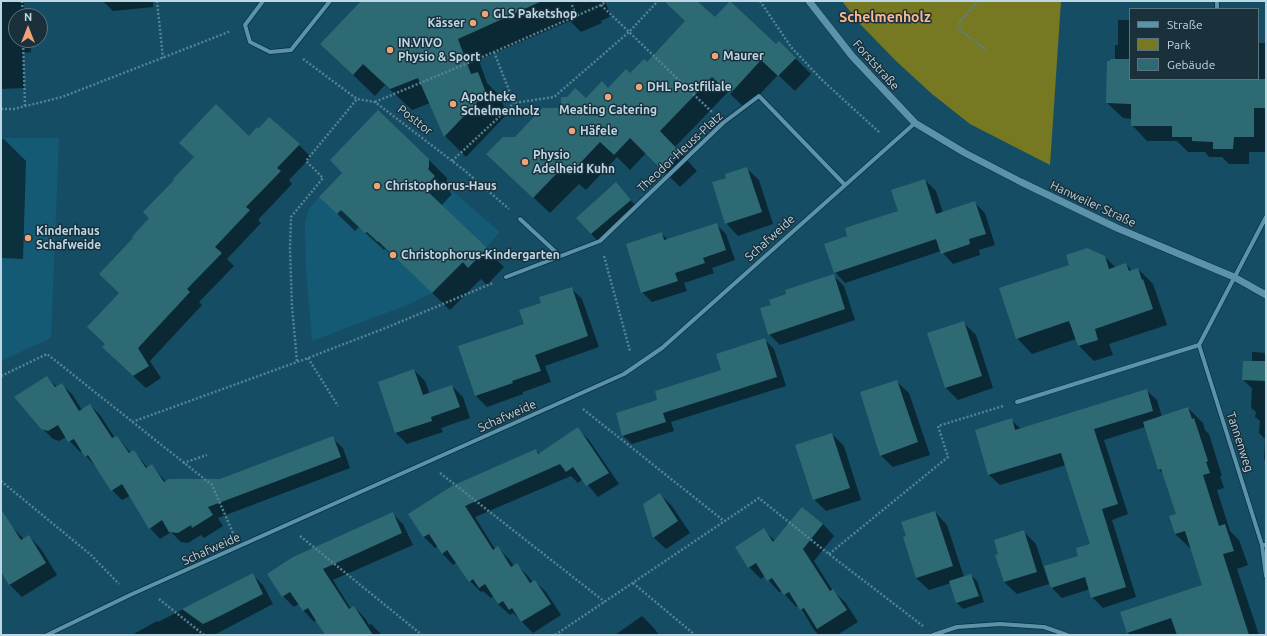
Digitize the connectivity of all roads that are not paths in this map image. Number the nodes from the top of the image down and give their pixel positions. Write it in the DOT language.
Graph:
graph roads {
  1 [pos="263,1"];
  2 [pos="330,1"];
  3 [pos="809,1"];
  4 [pos="915,123"];
  5 [pos="845,185"];
  6 [pos="1266,216"];
  7 [pos="520,219"];
  8 [pos="560,256"];
  9 [pos="506,277"];
  10 [pos="1234,277"];
  11 [pos="1266,295"];
  12 [pos="1198,345"];
  13 [pos="1017,402"];
  14 [pos="1264,545"];
  15 [pos="1266,576"];
  16 [pos="47,635"];
  17 [pos="934,635"];
  18 [pos="1067,635"];
  1 -- 2 [label="street"];
  3 -- 4 [label="street, Forststraße"];
  4 -- 5 [label="street, Schafweide"];
  4 -- 10 [label="street, Hanweiler Straße"];
  5 -- 8 [label="street, Theodor-Heuss-Platz"];
  5 -- 16 [label="street, Schafweide"];
  6 -- 10 [label="street"];
  7 -- 8 [label="street"];
  8 -- 9 [label="street, Theodor-Heuss-Platz"];
  10 -- 11 [label="street, Hanweiler Straße"];
  10 -- 12 [label="street"];
  12 -- 13 [label="street"];
  12 -- 14 [label="street, Tannenweg"];
  14 -- 15 [label="street, Tannenweg"];
  17 -- 18 [label="street"];
}
